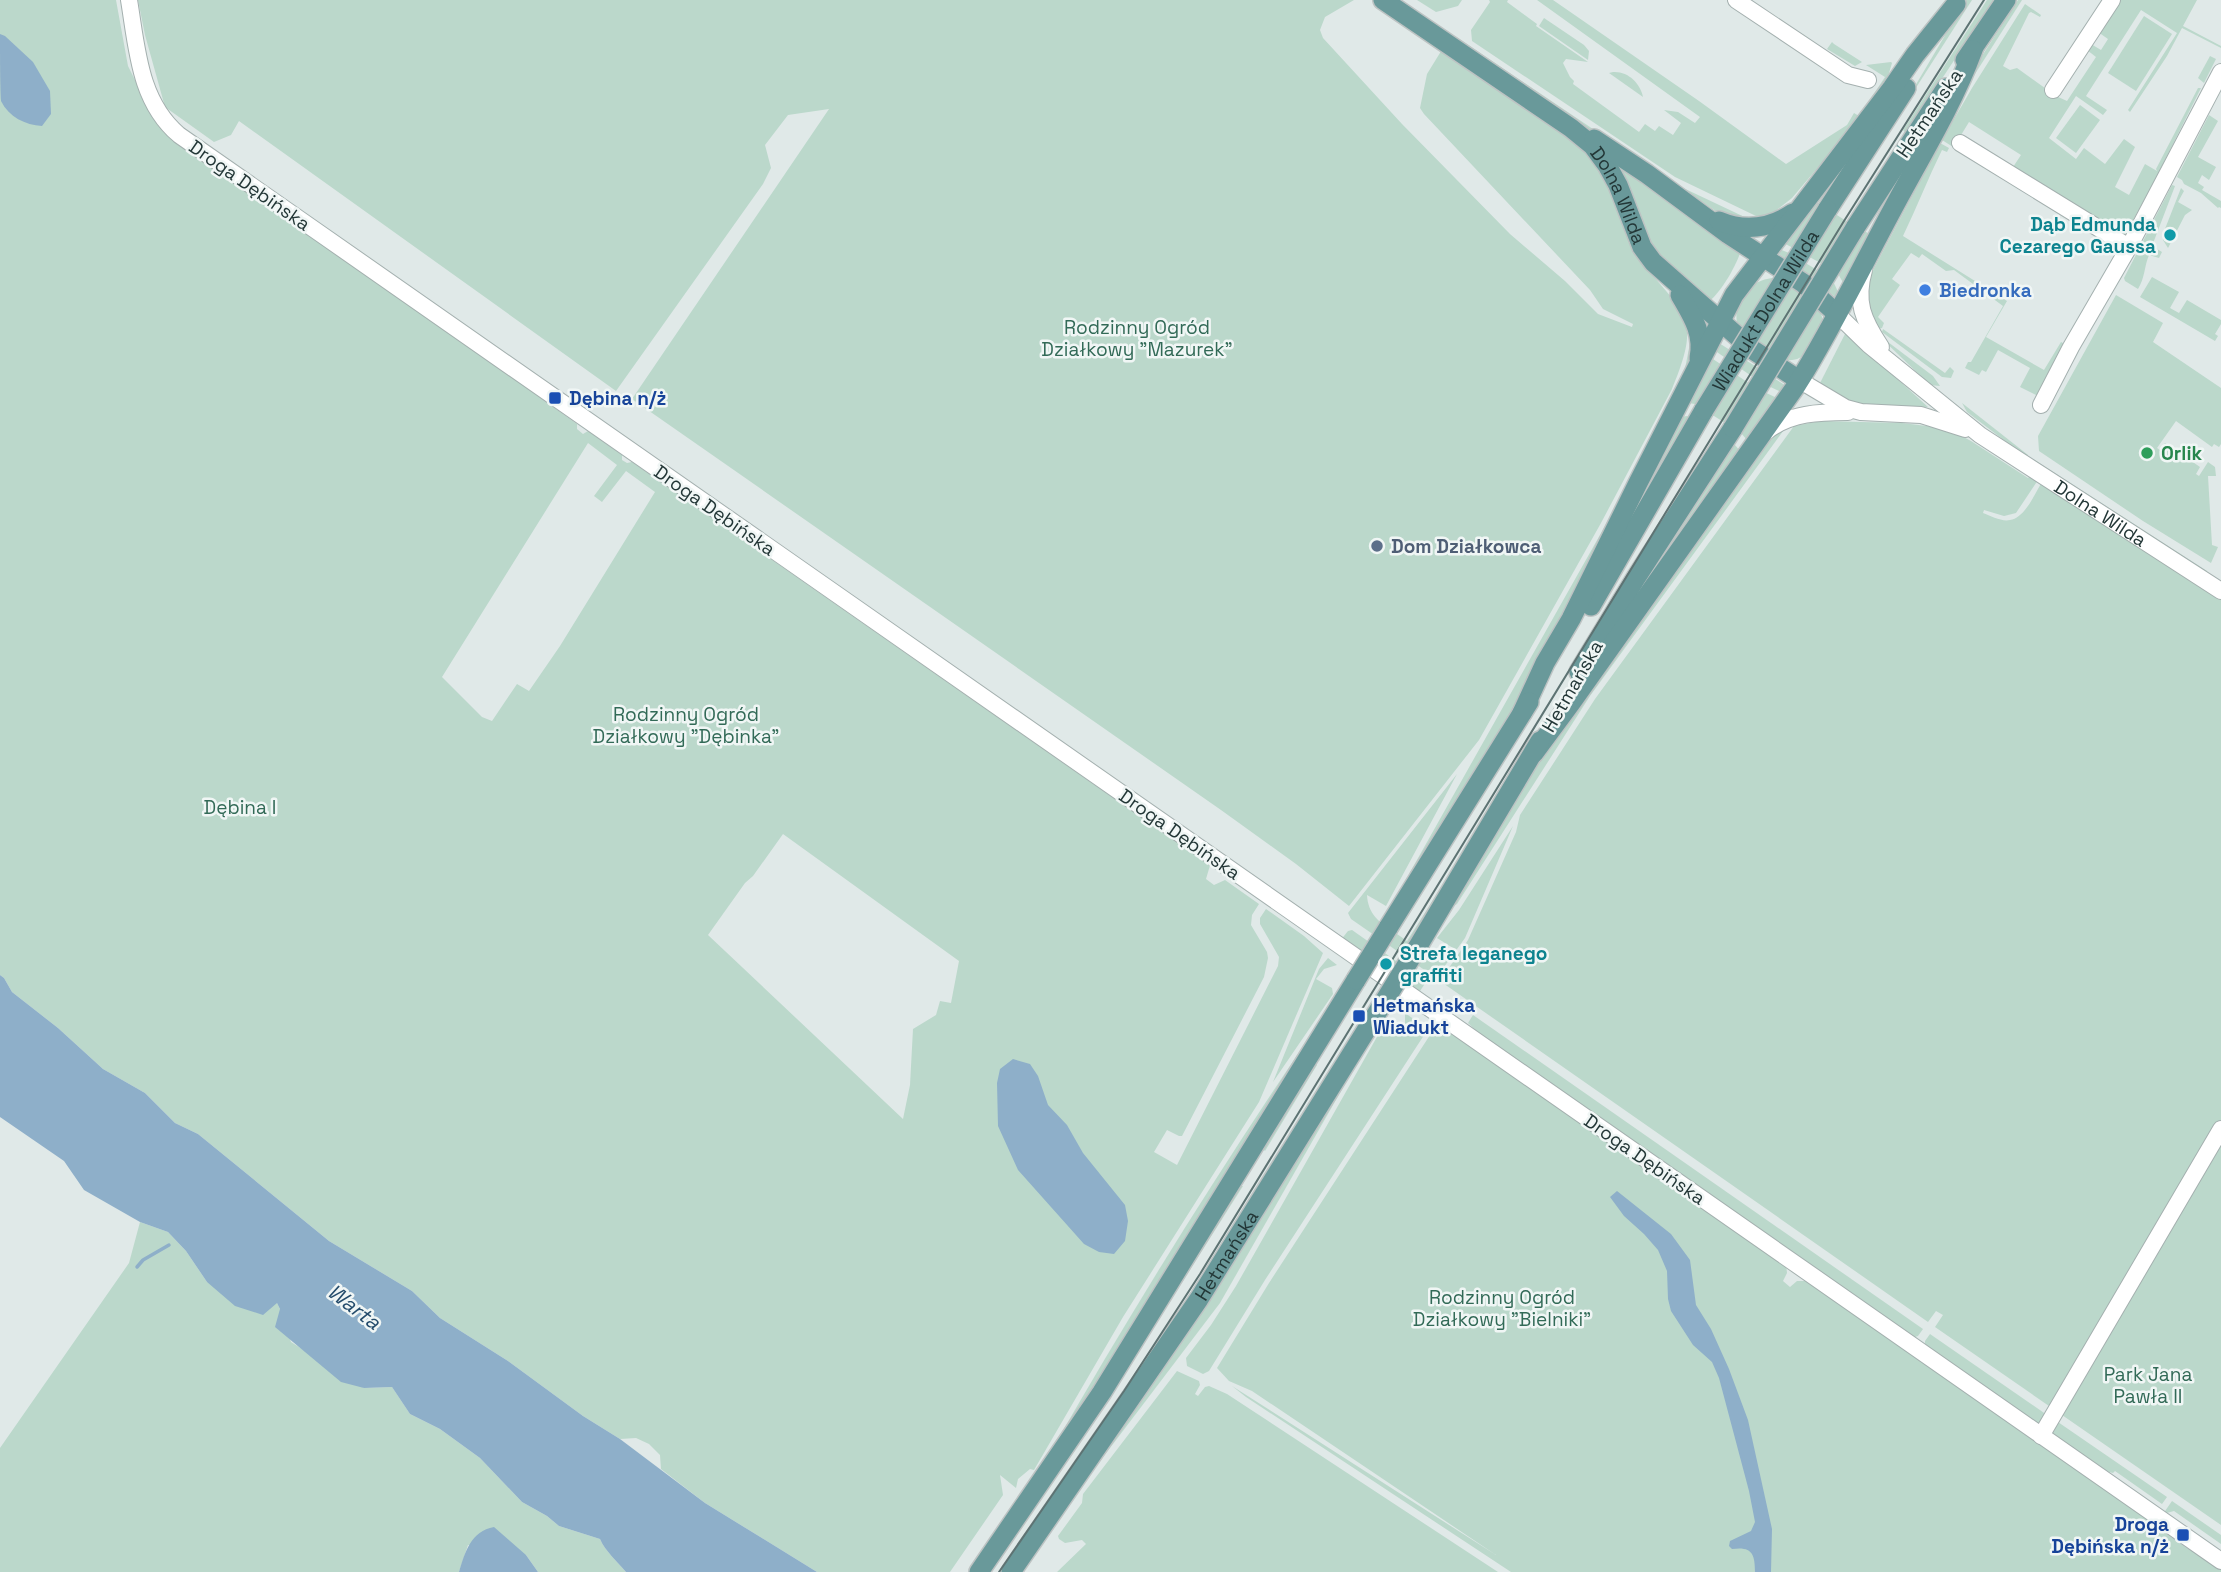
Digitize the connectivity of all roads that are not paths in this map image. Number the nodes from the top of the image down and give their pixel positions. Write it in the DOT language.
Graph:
graph roads {
  1 [pos="129,0"];
  2 [pos="1383,0"];
  3 [pos="1736,0"];
  4 [pos="2006,0"];
  5 [pos="2112,0"];
  6 [pos="1958,2"];
  7 [pos="1973,50"];
  8 [pos="2221,72"];
  9 [pos="1868,80"];
  10 [pos="2053,90"];
  11 [pos="1571,128"];
  12 [pos="1959,143"];
  13 [pos="1799,209"];
  14 [pos="1827,210"];
  15 [pos="1705,215"];
  16 [pos="1855,228"];
  17 [pos="2129,247"];
  18 [pos="1868,255"];
  19 [pos="1762,257"];
  20 [pos="1672,278"];
  21 [pos="1837,314"];
  22 [pos="1720,323"];
  23 [pos="1887,358"];
  24 [pos="1694,375"];
  25 [pos="1799,380"];
  26 [pos="2041,405"];
  27 [pos="1704,410"];
  28 [pos="1861,412"];
  29 [pos="1733,428"];
  30 [pos="1980,435"];
  31 [pos="1757,440"];
  32 [pos="2221,591"];
  33 [pos="1522,713"];
  34 [pos="1534,753"];
  35 [pos="2221,1129"];
  36 [pos="2041,1436"];
  37 [pos="2221,1561"];
  38 [pos="979,1572"];
  39 [pos="1012,1572"];
  1 -- 36 [label="street, Droga Dębińska"];
  2 -- 11 [label="main road, Dolna Wilda"];
  3 -- 9 [label="street"];
  4 -- 7 [label="main road, Hetmańska"];
  5 -- 10 [label="street"];
  6 -- 13 [label="main road"];
  6 -- 14 [label="main road, Hetmańska"];
  7 -- 16 [label="main road, Hetmańska"];
  7 -- 18 [label="main road"];
  8 -- 17 [label="street"];
  11 -- 15 [label="main road, Dolna Wilda"];
  11 -- 20 [label="main road, Dolna Wilda"];
  12 -- 17 [label="street"];
  13 -- 15 [label="main road"];
  13 -- 19 [label="main road"];
  14 -- 27 [label="main road, Wiadukt Dolna Wilda, bridge"];
  15 -- 19 [label="main road, Dolna Wilda"];
  16 -- 29 [label="main road, Wiadukt Dolna Wilda, bridge"];
  17 -- 26 [label="street"];
  18 -- 21 [label="main road"];
  18 -- 23 [label="street"];
  19 -- 21 [label="main road, Dolna Wilda"];
  19 -- 22 [label="main road"];
  20 -- 22 [label="main road, Dolna Wilda"];
  20 -- 24 [label="main road"];
  21 -- 23 [label="street, Dolna Wilda"];
  21 -- 25 [label="main road"];
  22 -- 24 [label="main road"];
  22 -- 25 [label="main road, Dolna Wilda"];
  23 -- 30 [label="street, Dolna Wilda"];
  24 -- 33 [label="main road"];
  25 -- 28 [label="street, Dolna Wilda"];
  25 -- 31 [label="main road"];
  27 -- 33 [label="main road, Hetmańska"];
  28 -- 30 [label="street, Dolna Wilda"];
  28 -- 31 [label="street"];
  29 -- 34 [label="main road, Hetmańska"];
  30 -- 32 [label="street, Dolna Wilda"];
  31 -- 34 [label="main road"];
  33 -- 38 [label="main road, Hetmańska, bridge"];
  34 -- 39 [label="main road, Hetmańska, bridge"];
  35 -- 36 [label="street"];
  36 -- 37 [label="street, Droga Dębińska"];
}
